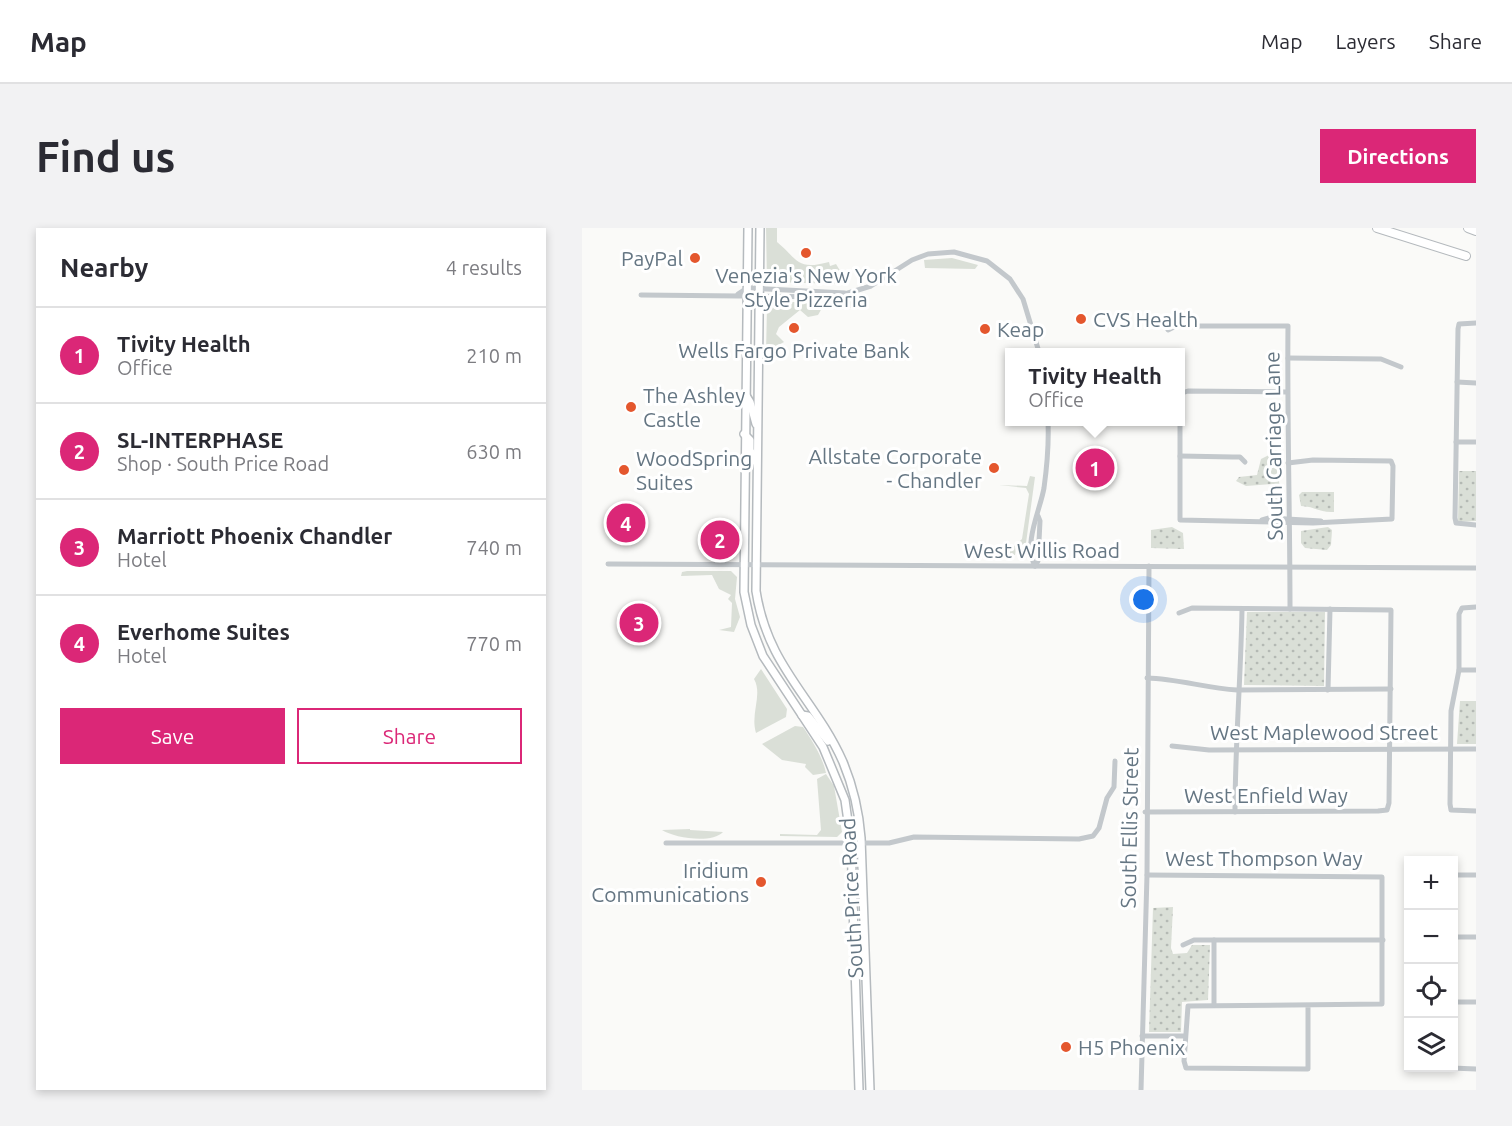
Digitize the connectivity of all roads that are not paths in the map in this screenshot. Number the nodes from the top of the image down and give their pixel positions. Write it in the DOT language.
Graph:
graph roads {
  1 [pos="748,228"];
  2 [pos="760,228"];
  3 [pos="1377,228"];
  4 [pos="1393,228"];
  5 [pos="1468,228"];
  6 [pos="1476,231"];
  7 [pos="1466,256"];
  8 [pos="1476,259"];
  9 [pos="747,292"];
  10 [pos="759,292"];
  11 [pos="641,295"];
  12 [pos="1476,323"];
  13 [pos="1168,330"];
  14 [pos="1038,348"];
  15 [pos="1288,358"];
  16 [pos="1401,367"];
  17 [pos="1457,382"];
  18 [pos="1476,382"];
  19 [pos="1287,392"];
  20 [pos="1185,393"];
  21 [pos="745,394"];
  22 [pos="757,426"];
  23 [pos="1048,426"];
  24 [pos="1180,426"];
  25 [pos="744,434"];
  26 [pos="1456,442"];
  27 [pos="1476,442"];
  28 [pos="1180,456"];
  29 [pos="1245,462"];
  30 [pos="756,463"];
  31 [pos="1288,463"];
  32 [pos="1291,520"];
  33 [pos="1476,525"];
  34 [pos="608,564"];
  35 [pos="742,565"];
  36 [pos="754,565"];
  37 [pos="1149,566"];
  38 [pos="1035,567"];
  39 [pos="1290,567"];
  40 [pos="1476,568"];
  41 [pos="1476,607"];
  42 [pos="1242,609"];
  43 [pos="1290,609"];
  44 [pos="1330,609"];
  45 [pos="1179,613"];
  46 [pos="1459,670"];
  47 [pos="1476,670"];
  48 [pos="773,673"];
  49 [pos="1147,678"];
  50 [pos="1237,690"];
  51 [pos="1328,690"];
  52 [pos="1391,690"];
  53 [pos="810,707"];
  54 [pos="802,716"];
  55 [pos="1172,746"];
  56 [pos="836,748"];
  57 [pos="1389,749"];
  58 [pos="1476,749"];
  59 [pos="1235,750"];
  60 [pos="1450,750"];
  61 [pos="1115,761"];
  62 [pos="1476,811"];
  63 [pos="1146,812"];
  64 [pos="1235,812"];
  65 [pos="666,843"];
  66 [pos="851,843"];
  67 [pos="861,843"];
  68 [pos="1147,875"];
  69 [pos="1458,875"];
  70 [pos="1476,875"];
  71 [pos="1458,937"];
  72 [pos="1476,937"];
  73 [pos="1214,940"];
  74 [pos="1383,940"];
  75 [pos="1183,945"];
  76 [pos="1458,1002"];
  77 [pos="1476,1002"];
  78 [pos="1214,1005"];
  79 [pos="1308,1005"];
  80 [pos="1142,1036"];
  81 [pos="1185,1036"];
  82 [pos="1458,1068"];
  83 [pos="1476,1069"];
  84 [pos="859,1090"];
  85 [pos="870,1090"];
  86 [pos="1141,1090"];
  1 -- 9 [label="main road, South Price Road"];
  2 -- 10 [label="main road, South Price Road"];
  3 -- 7 [label="highway"];
  4 -- 7 [label="highway"];
  5 -- 6 [label="highway"];
  7 -- 8 [label="highway"];
  9 -- 10 [label="street"];
  9 -- 11 [label="street"];
  9 -- 21 [label="main road, South Price Road"];
  10 -- 14 [label="street"];
  10 -- 22 [label="main road, South Price Road"];
  12 -- 17 [label="street"];
  13 -- 15 [label="street, South Carriage Lane"];
  15 -- 16 [label="street"];
  15 -- 19 [label="street, South Carriage Lane"];
  17 -- 18 [label="street"];
  17 -- 26 [label="street"];
  19 -- 20 [label="street"];
  19 -- 31 [label="street, South Carriage Lane"];
  21 -- 22 [label="main road"];
  21 -- 25 [label="main road, South Price Road"];
  22 -- 30 [label="main road, South Price Road"];
  23 -- 38 [label="street"];
  24 -- 28 [label="street"];
  25 -- 30 [label="main road"];
  25 -- 35 [label="main road, South Price Road"];
  26 -- 27 [label="street"];
  26 -- 33 [label="street"];
  28 -- 29 [label="street"];
  28 -- 32 [label="street"];
  30 -- 36 [label="main road, South Price Road"];
  31 -- 32 [label="street, South Carriage Lane"];
  31 -- 32 [label="street"];
  32 -- 39 [label="street, South Carriage Lane"];
  34 -- 35 [label="street, West Willis Road"];
  35 -- 36 [label="street, West Willis Road"];
  35 -- 48 [label="main road, South Price Road"];
  36 -- 38 [label="street, West Willis Road"];
  36 -- 53 [label="main road, South Price Road"];
  37 -- 38 [label="street, West Willis Road"];
  37 -- 39 [label="street, West Willis Road"];
  37 -- 49 [label="street, South Ellis Street"];
  39 -- 40 [label="street, West Willis Road"];
  39 -- 43 [label="street, South Carriage Lane"];
  41 -- 46 [label="street"];
  42 -- 43 [label="street"];
  42 -- 45 [label="street"];
  42 -- 50 [label="street"];
  43 -- 44 [label="street"];
  44 -- 51 [label="street"];
  44 -- 52 [label="street"];
  46 -- 47 [label="street"];
  46 -- 60 [label="street"];
  48 -- 53 [label="main road"];
  48 -- 54 [label="main road, South Price Road"];
  49 -- 50 [label="street"];
  49 -- 63 [label="street, South Ellis Street"];
  50 -- 51 [label="street"];
  50 -- 59 [label="street"];
  51 -- 52 [label="street"];
  52 -- 57 [label="street"];
  53 -- 56 [label="main road, South Price Road"];
  54 -- 56 [label="main road"];
  54 -- 66 [label="main road, South Price Road"];
  55 -- 59 [label="street, West Maplewood Street"];
  56 -- 67 [label="main road, South Price Road"];
  57 -- 59 [label="street, West Maplewood Street"];
  57 -- 60 [label="street, West Maplewood Street"];
  57 -- 64 [label="street, West Enfield Way"];
  58 -- 60 [label="street, West Maplewood Street"];
  59 -- 64 [label="street"];
  60 -- 62 [label="street"];
  61 -- 67 [label="street"];
  63 -- 64 [label="street, West Enfield Way"];
  63 -- 68 [label="street, South Ellis Street"];
  65 -- 66 [label="street"];
  66 -- 67 [label="street"];
  66 -- 84 [label="main road, South Price Road"];
  67 -- 85 [label="main road, South Price Road"];
  68 -- 74 [label="street, West Thompson Way"];
  68 -- 80 [label="street, South Ellis Street"];
  69 -- 70 [label="street"];
  71 -- 72 [label="street"];
  73 -- 74 [label="street"];
  73 -- 75 [label="street"];
  73 -- 78 [label="street"];
  74 -- 79 [label="street"];
  76 -- 77 [label="street"];
  78 -- 79 [label="street"];
  78 -- 81 [label="street"];
  79 -- 81 [label="street"];
  80 -- 81 [label="street"];
  80 -- 86 [label="street, South Ellis Street"];
  82 -- 83 [label="street"];
}
